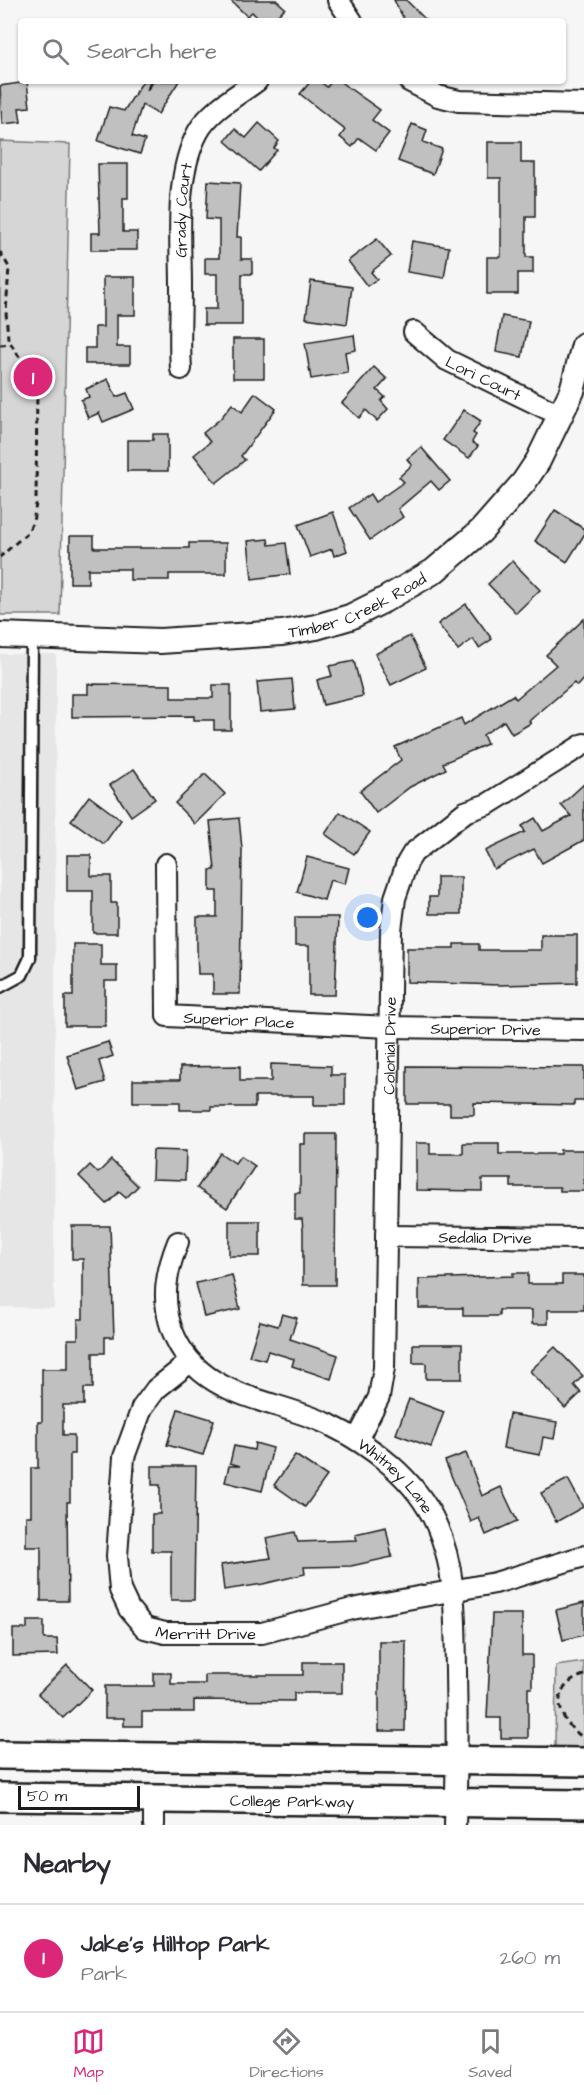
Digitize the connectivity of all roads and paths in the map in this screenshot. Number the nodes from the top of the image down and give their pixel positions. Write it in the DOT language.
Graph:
graph roads {
  1 [pos="253,84"];
  2 [pos="415,84"];
  3 [pos="584,104"];
  4 [pos="0,252"];
  5 [pos="414,332"];
  6 [pos="11,343"];
  7 [pos="0,345"];
  8 [pos="584,345"];
  9 [pos="181,369"];
  10 [pos="560,415"];
  11 [pos="0,557"];
  12 [pos="0,635"];
  13 [pos="32,636"];
  14 [pos="584,744"];
  15 [pos="166,864"];
  16 [pos="0,987"];
  17 [pos="388,1027"];
  18 [pos="584,1030"];
  19 [pos="386,1236"];
  20 [pos="584,1238"];
  21 [pos="178,1242"];
  22 [pos="190,1362"];
  23 [pos="357,1440"];
  24 [pos="584,1556"];
  25 [pos="454,1590"];
  26 [pos="584,1675"];
  27 [pos="584,1738"];
  28 [pos="0,1755"];
  29 [pos="458,1760"];
  30 [pos="584,1762"];
  31 [pos="0,1797"];
  32 [pos="154,1798"];
  33 [pos="584,1804"];
  34 [pos="456,1813"];
  35 [pos="154,1825"];
  1 -- 9 [label="street, Grady Court"];
  2 -- 3 [label="street"];
  4 -- 6 [label="path"];
  5 -- 10 [label="street, Lori Court"];
  6 -- 7 [label="path"];
  6 -- 11 [label="path"];
  8 -- 10 [label="street, Timber Creek Road"];
  10 -- 13 [label="street, Timber Creek Road"];
  12 -- 13 [label="street, Timber Creek Road"];
  13 -- 16 [label="lane"];
  14 -- 17 [label="street, Colonial Drive"];
  15 -- 17 [label="street, Superior Place"];
  17 -- 18 [label="street, Superior Drive"];
  17 -- 19 [label="street, Colonial Drive"];
  19 -- 20 [label="street, Sedalia Drive"];
  19 -- 23 [label="street, Colonial Drive"];
  21 -- 22 [label="street, Whitney Lane"];
  22 -- 23 [label="street, Whitney Lane"];
  22 -- 25 [label="street, Merritt Drive"];
  23 -- 25 [label="street, Whitney Lane"];
  24 -- 25 [label="street"];
  25 -- 29 [label="street, Whitney Lane"];
  26 -- 27 [label="path"];
  28 -- 29 [label="main road"];
  29 -- 30 [label="main road"];
  29 -- 34 [label="street, Whitney Lane"];
  31 -- 32 [label="main road, College Parkway"];
  32 -- 34 [label="main road, College Parkway"];
  32 -- 35 [label="street"];
  33 -- 34 [label="main road, College Parkway"];
}
